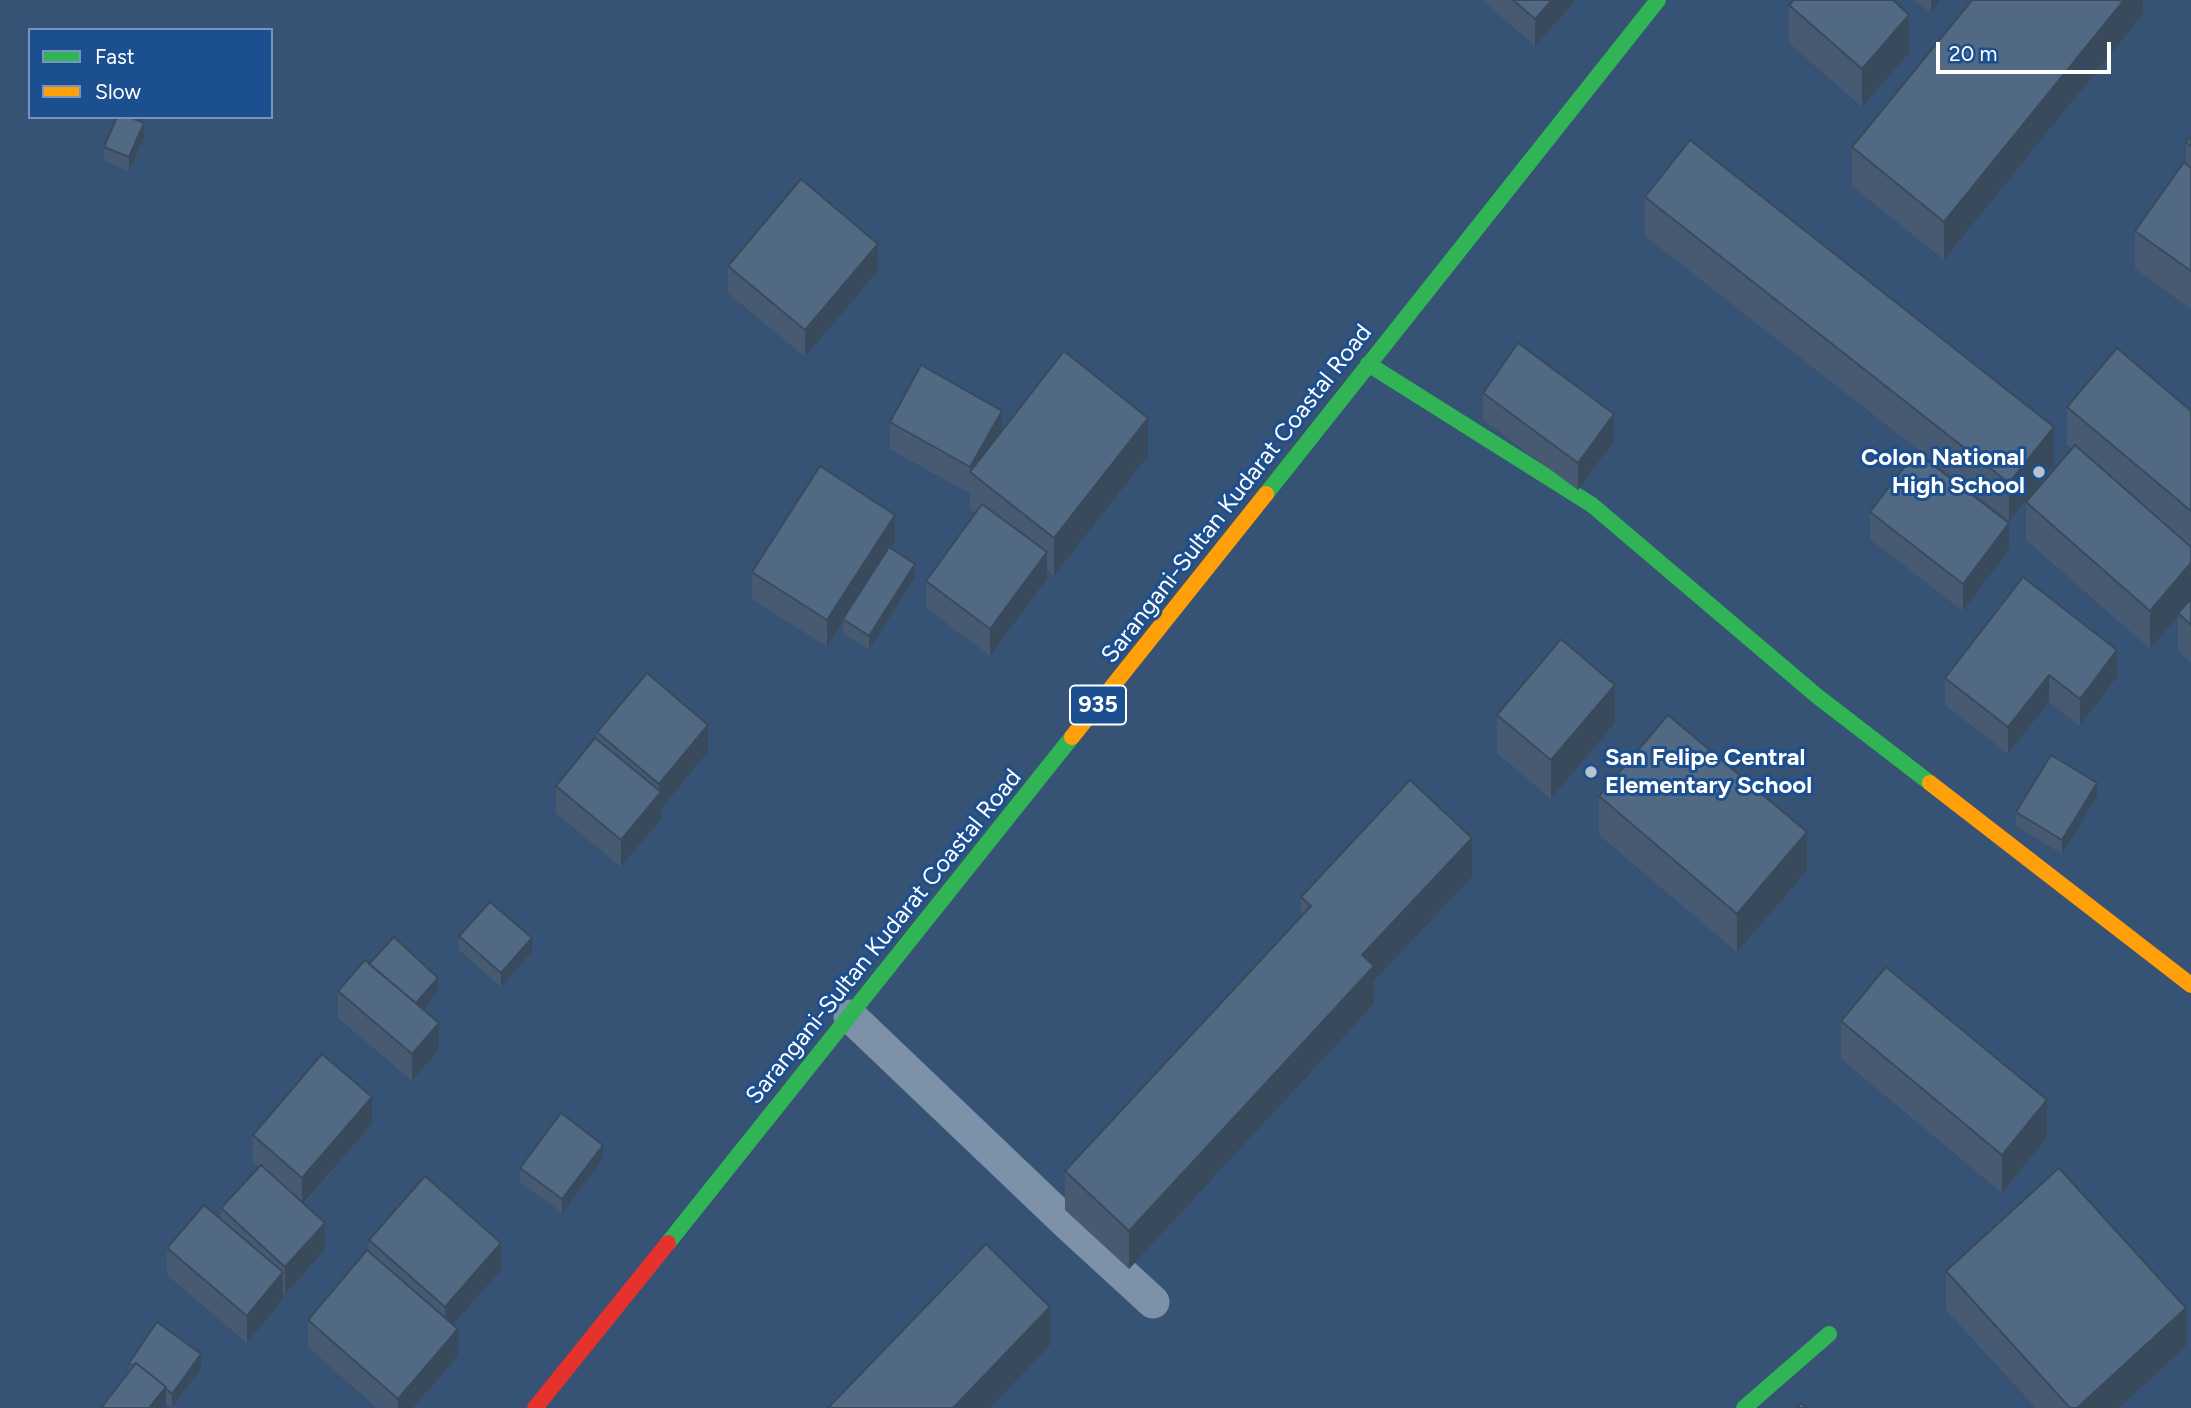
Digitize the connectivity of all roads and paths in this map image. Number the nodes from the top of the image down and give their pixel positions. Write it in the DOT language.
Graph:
graph roads {
  1 [pos="1658,0"];
  2 [pos="1368,364"];
  3 [pos="2191,985"];
  4 [pos="850,1016"];
  5 [pos="1153,1302"];
  6 [pos="1829,1334"];
  7 [pos="535,1408"];
  8 [pos="1744,1408"];
  1 -- 2 [label="main road, Sarangani-Sultan Kudarat Coastal Road / 935"];
  2 -- 3 [label="main road"];
  2 -- 4 [label="main road, Sarangani-Sultan Kudarat Coastal Road / 935"];
  4 -- 5 [label="lane"];
  4 -- 7 [label="main road, Sarangani-Sultan Kudarat Coastal Road / 935"];
  6 -- 8 [label="main road"];
}
